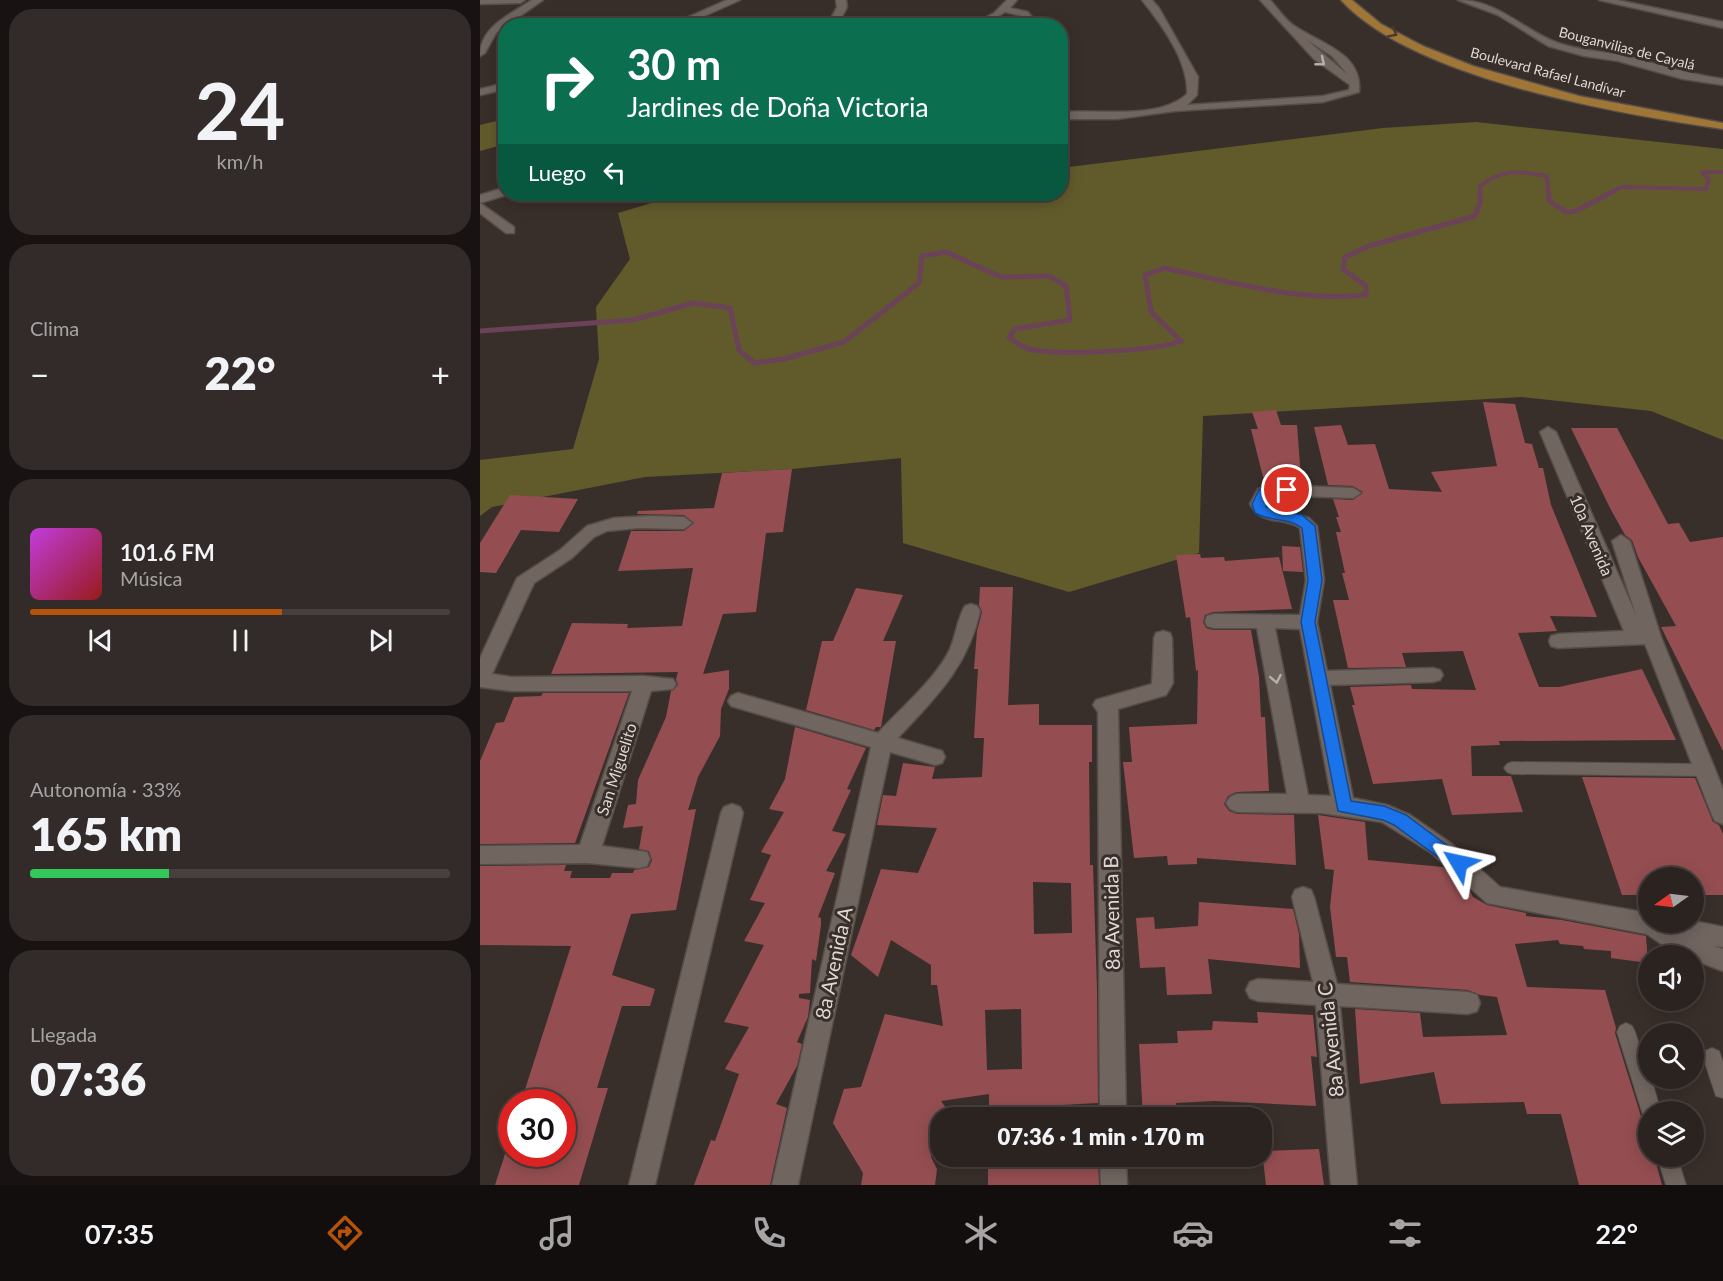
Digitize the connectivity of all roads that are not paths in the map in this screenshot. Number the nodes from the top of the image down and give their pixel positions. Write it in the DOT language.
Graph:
graph roads {
  1 [pos="520,0"];
  2 [pos="538,0"];
  3 [pos="735,0"];
  4 [pos="841,0"];
  5 [pos="1012,0"];
  6 [pos="1147,0"];
  7 [pos="1265,0"];
  8 [pos="1338,0"];
  9 [pos="1346,0"];
  10 [pos="1462,0"];
  11 [pos="1604,0"];
  12 [pos="480,1"];
  13 [pos="1357,4"];
  14 [pos="1000,12"];
  15 [pos="511,18"];
  16 [pos="691,18"];
  17 [pos="838,18"];
  18 [pos="989,18"];
  19 [pos="1018,18"];
  20 [pos="1723,25"];
  21 [pos="498,27"];
  22 [pos="1294,30"];
  23 [pos="492,31"];
  24 [pos="498,31"];
  25 [pos="480,53"];
  26 [pos="1723,82"];
  27 [pos="1356,84"];
  28 [pos="498,88"];
  29 [pos="480,92"];
  30 [pos="1192,95"];
  31 [pos="1224,106"];
  32 [pos="1179,107"];
  33 [pos="1068,115"];
  34 [pos="1723,118"];
  35 [pos="1723,126"];
  36 [pos="498,194"];
  37 [pos="480,200"];
  38 [pos="480,207"];
  39 [pos="510,230"];
  40 [pos="1548,432"];
  41 [pos="1353,493"];
  42 [pos="684,523"];
  43 [pos="1621,541"];
  44 [pos="971,611"];
  45 [pos="1214,621"];
  46 [pos="1265,622"];
  47 [pos="1308,622"];
  48 [pos="1644,637"];
  49 [pos="1163,638"];
  50 [pos="1558,641"];
  51 [pos="1433,675"];
  52 [pos="1318,678"];
  53 [pos="480,680"];
  54 [pos="644,683"];
  55 [pos="666,684"];
  56 [pos="738,701"];
  57 [pos="882,742"];
  58 [pos="935,758"];
  59 [pos="1512,768"];
  60 [pos="1705,770"];
  61 [pos="1237,803"];
  62 [pos="1299,804"];
  63 [pos="1344,807"];
  64 [pos="732,813"];
  65 [pos="1723,815"];
  66 [pos="588,854"];
  67 [pos="480,855"];
  68 [pos="639,859"];
  69 [pos="1303,897"];
  70 [pos="1638,922"];
  71 [pos="1664,933"];
  72 [pos="1699,933"];
  73 [pos="1723,937"];
  74 [pos="1723,960"];
  75 [pos="1258,990"];
  76 [pos="1327,992"];
  77 [pos="1468,1003"];
  78 [pos="1626,1032"];
  79 [pos="1712,1057"];
  80 [pos="1723,1089"];
  81 [pos="1648,1101"];
  82 [pos="1113,1107"];
  83 [pos="1113,1167"];
  84 [pos="1670,1167"];
  85 [pos="642,1185"];
  86 [pos="785,1185"];
  87 [pos="1114,1185"];
  88 [pos="1344,1185"];
  89 [pos="1676,1185"];
  1 -- 12 [label="street"];
  2 -- 15 [label="street"];
  3 -- 16 [label="street"];
  4 -- 17 [label="street"];
  5 -- 14 [label="street"];
  6 -- 30 [label="street"];
  7 -- 22 [label="street"];
  8 -- 13 [label="main road"];
  9 -- 13 [label="main road, Boulevard Rafael Landívar"];
  10 -- 26 [label="street, Bouganvilias de Cayalá"];
  11 -- 20 [label="street"];
  13 -- 34 [label="main road, Boulevard Rafael Landívar"];
  13 -- 35 [label="main road, Boulevard Rafael Landívar, one-way"];
  14 -- 18 [label="street"];
  14 -- 19 [label="street"];
  21 -- 23 [label="street"];
  22 -- 27 [label="street, one-way"];
  22 -- 27 [label="street"];
  23 -- 24 [label="street"];
  23 -- 25 [label="street"];
  27 -- 31 [label="street"];
  28 -- 29 [label="street"];
  30 -- 31 [label="street"];
  30 -- 32 [label="street"];
  31 -- 32 [label="street"];
  32 -- 33 [label="street"];
  36 -- 37 [label="street"];
  38 -- 39 [label="street"];
  40 -- 48 [label="street, 10a Avenida"];
  41 -- 47 [label="street"];
  42 -- 53 [label="street"];
  43 -- 48 [label="street"];
  44 -- 57 [label="street"];
  45 -- 46 [label="street"];
  46 -- 47 [label="street"];
  46 -- 62 [label="street, one-way"];
  47 -- 52 [label="street"];
  48 -- 50 [label="street"];
  48 -- 60 [label="street, 10a Avenida"];
  49 -- 82 [label="street, 8a Avenida B"];
  51 -- 52 [label="street"];
  52 -- 63 [label="street"];
  53 -- 54 [label="street"];
  54 -- 55 [label="street"];
  54 -- 66 [label="street, San Miguelito"];
  56 -- 57 [label="street"];
  57 -- 58 [label="street"];
  57 -- 86 [label="street, 8a Avenida A"];
  59 -- 60 [label="lane"];
  60 -- 65 [label="street, 10a Avenida"];
  61 -- 62 [label="street"];
  62 -- 63 [label="street"];
  63 -- 70 [label="street"];
  64 -- 85 [label="street"];
  66 -- 67 [label="street"];
  66 -- 68 [label="street"];
  69 -- 76 [label="street, 8a Avenida C"];
  71 -- 74 [label="street"];
  72 -- 73 [label="street"];
  75 -- 76 [label="street"];
  76 -- 77 [label="street"];
  76 -- 88 [label="street, 8a Avenida C"];
  78 -- 81 [label="lane"];
  79 -- 80 [label="lane"];
  83 -- 87 [label="street"];
  84 -- 89 [label="lane"];
}
